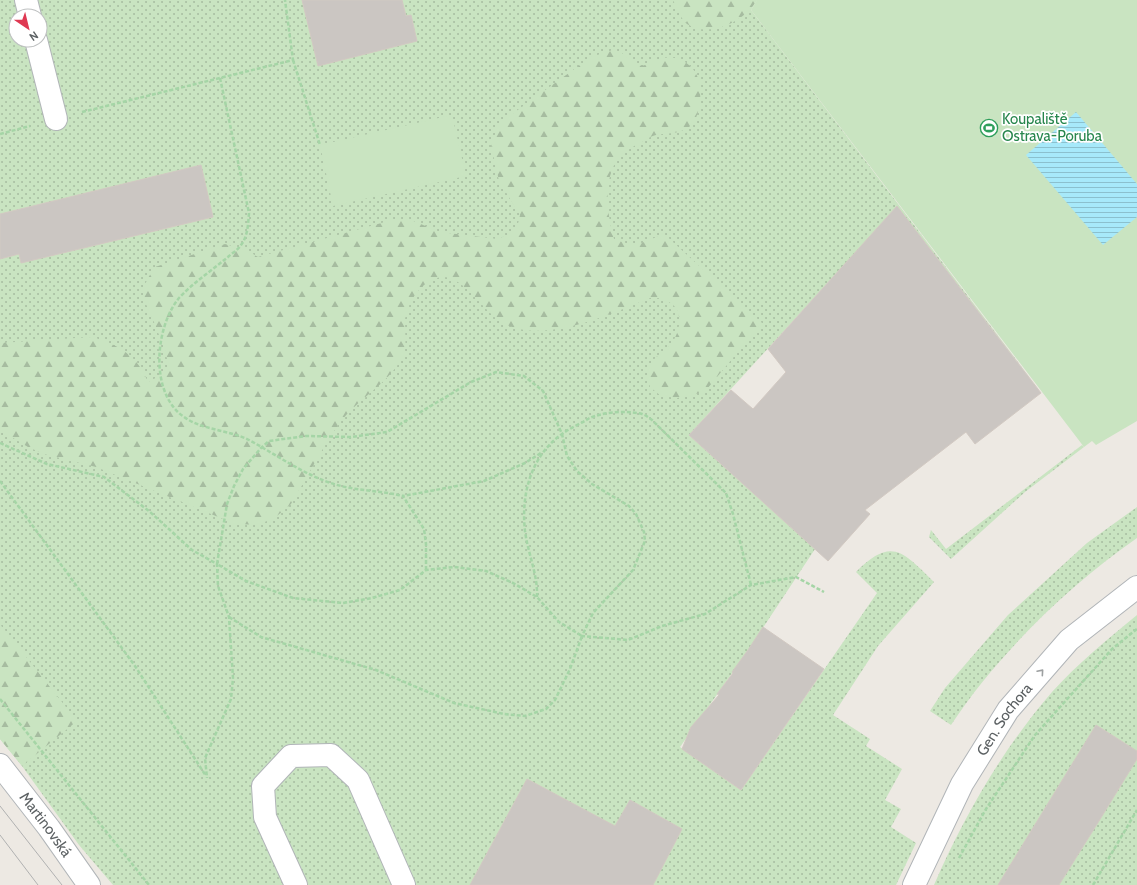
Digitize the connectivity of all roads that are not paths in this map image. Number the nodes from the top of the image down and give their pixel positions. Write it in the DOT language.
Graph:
graph roads {
  1 [pos="38,48"];
  2 [pos="56,119"];
  3 [pos="1137,587"];
  4 [pos="0,765"];
  5 [pos="89,885"];
  6 [pos="296,885"];
  7 [pos="404,885"];
  8 [pos="914,885"];
  1 -- 2 [label="street"];
  8 -- 3 [label="street, Gen. Sochora, one-way"];
  4 -- 5 [label="street, Martinovská"];
  6 -- 7 [label="street"];
}
